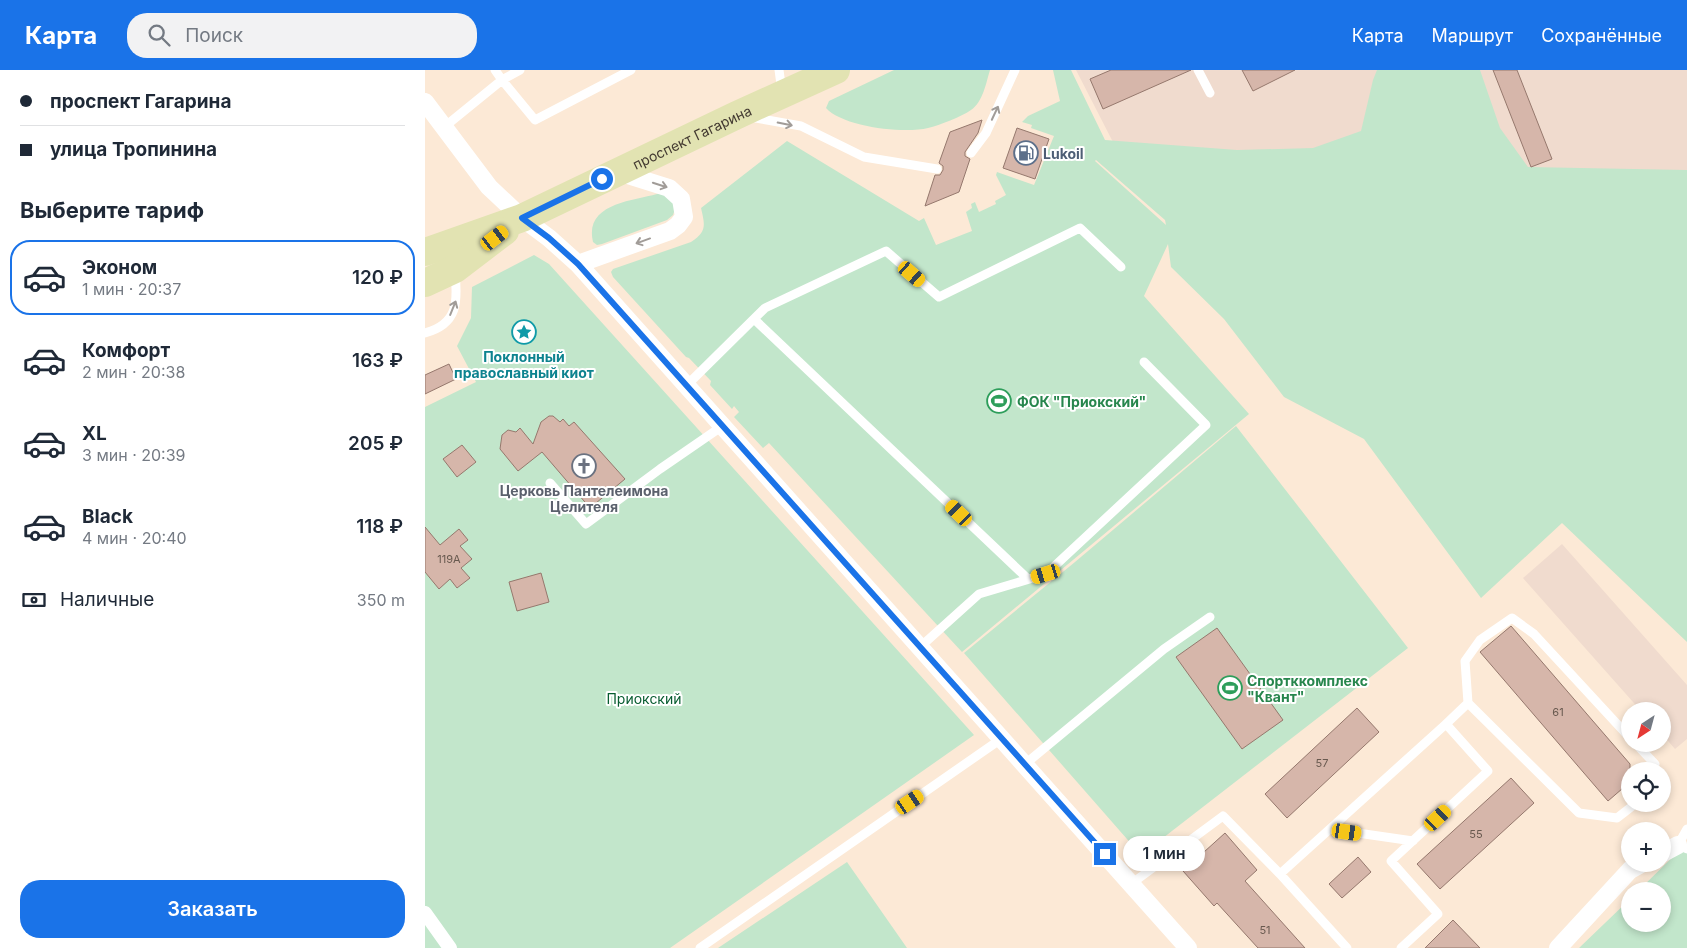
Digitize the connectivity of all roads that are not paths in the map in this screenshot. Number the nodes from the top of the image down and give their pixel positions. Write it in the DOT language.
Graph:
graph roads {
  1 [pos="495,70"];
  2 [pos="520,70"];
  3 [pos="631,70"];
  4 [pos="836,70"];
  5 [pos="1015,70"];
  6 [pos="1198,70"];
  7 [pos="502,80"];
  8 [pos="781,83"];
  9 [pos="1210,94"];
  10 [pos="425,102"];
  11 [pos="737,115"];
  12 [pos="443,128"];
  13 [pos="971,153"];
  14 [pos="937,169"];
  15 [pos="618,172"];
  16 [pos="522,218"];
  17 [pos="442,256"];
  18 [pos="578,264"];
  19 [pos="1121,266"];
  20 [pos="425,283"];
  21 [pos="754,318"];
  22 [pos="425,333"];
  23 [pos="1144,362"];
  24 [pos="686,386"];
  25 [pos="721,427"];
  26 [pos="550,483"];
  27 [pos="1028,579"];
  28 [pos="1210,617"];
  29 [pos="919,648"];
  30 [pos="1468,703"];
  31 [pos="1446,724"];
  32 [pos="1621,728"];
  33 [pos="1001,739"];
  34 [pos="1643,752"];
  35 [pos="1653,762"];
  36 [pos="1024,765"];
  37 [pos="1625,812"];
  38 [pos="1330,829"];
  39 [pos="1687,829"];
  40 [pos="1413,841"];
  41 [pos="1676,849"];
  42 [pos="1627,872"];
  43 [pos="1280,874"];
  44 [pos="1131,884"];
  45 [pos="425,913"];
  46 [pos="450,948"];
  47 [pos="700,948"];
  48 [pos="1188,948"];
  49 [pos="1347,948"];
  50 [pos="1401,948"];
  51 [pos="1558,948"];
  1 -- 7 [label="lane"];
  2 -- 7 [label="lane"];
  3 -- 7 [label="lane"];
  4 -- 8 [label="main road, проспект Гагарина"];
  13 -- 5 [label="lane, one-way"];
  6 -- 9 [label="lane"];
  7 -- 12 [label="lane"];
  8 -- 11 [label="main road, проспект Гагарина"];
  10 -- 12 [label="street"];
  11 -- 14 [label="lane, one-way"];
  11 -- 15 [label="main road, проспект Гагарина"];
  12 -- 16 [label="street"];
  15 -- 16 [label="main road, проспект Гагарина"];
  15 -- 18 [label="street, one-way"];
  16 -- 17 [label="main road, проспект Гагарина"];
  16 -- 18 [label="street"];
  17 -- 20 [label="main road, проспект Гагарина"];
  22 -- 17 [label="lane, one-way"];
  18 -- 24 [label="street"];
  19 -- 21 [label="lane"];
  21 -- 24 [label="lane"];
  21 -- 27 [label="lane"];
  23 -- 27 [label="lane"];
  24 -- 25 [label="street"];
  25 -- 26 [label="lane"];
  25 -- 29 [label="street"];
  27 -- 29 [label="lane"];
  28 -- 36 [label="lane"];
  29 -- 33 [label="street"];
  30 -- 31 [label="lane"];
  30 -- 32 [label="lane"];
  30 -- 37 [label="lane"];
  31 -- 38 [label="lane"];
  31 -- 40 [label="lane"];
  33 -- 36 [label="street"];
  33 -- 47 [label="lane"];
  34 -- 35 [label="lane"];
  36 -- 44 [label="street"];
  38 -- 40 [label="lane"];
  38 -- 43 [label="lane"];
  39 -- 41 [label="lane"];
  40 -- 50 [label="lane"];
  42 -- 51 [label="street"];
  43 -- 44 [label="lane"];
  43 -- 49 [label="lane"];
  44 -- 48 [label="street"];
  45 -- 46 [label="street"];
}
